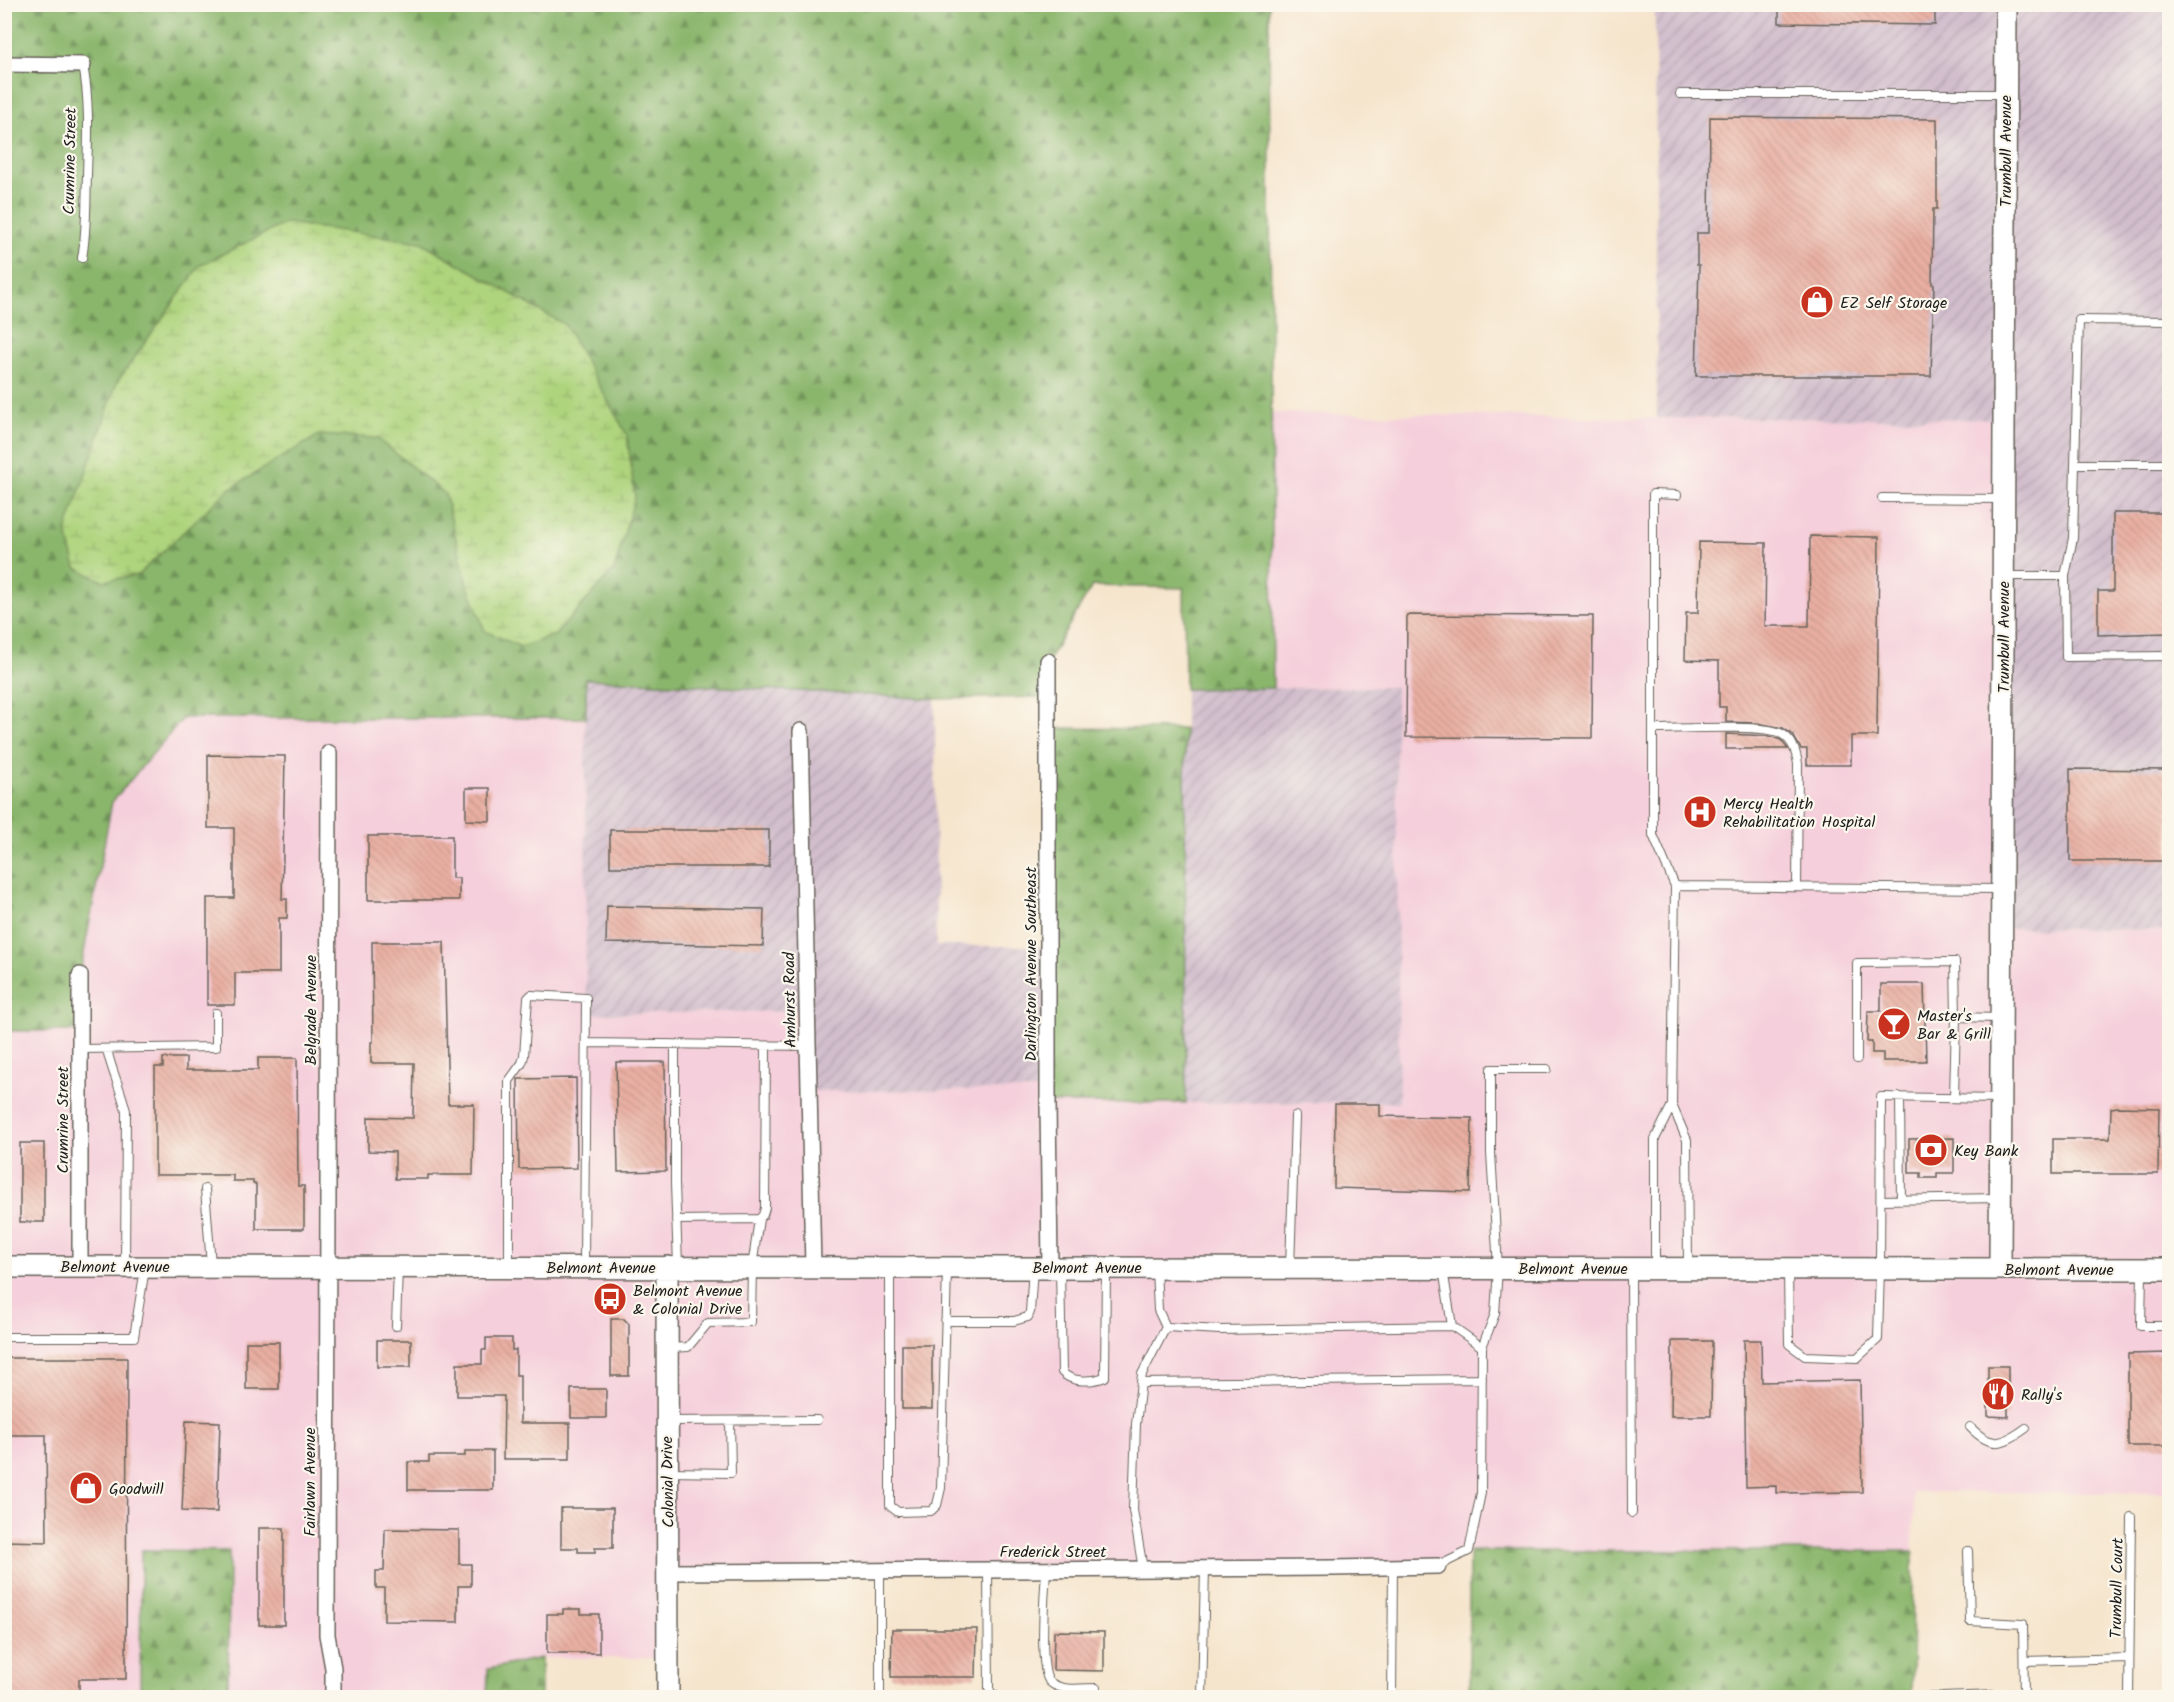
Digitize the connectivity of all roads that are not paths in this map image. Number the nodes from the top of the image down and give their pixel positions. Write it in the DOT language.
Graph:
graph roads {
  1 [pos="2006,4"];
  2 [pos="4,64"];
  3 [pos="83,65"];
  4 [pos="1680,94"];
  5 [pos="2006,94"];
  6 [pos="82,258"];
  7 [pos="2169,321"];
  8 [pos="2075,464"];
  9 [pos="2169,464"];
  10 [pos="1677,495"];
  11 [pos="1882,498"];
  12 [pos="2004,499"];
  13 [pos="2003,576"];
  14 [pos="2065,576"];
  15 [pos="2169,656"];
  16 [pos="1048,661"];
  17 [pos="1653,729"];
  18 [pos="801,731"];
  19 [pos="329,753"];
  20 [pos="1675,886"];
  21 [pos="1797,887"];
  22 [pos="2002,889"];
  23 [pos="80,975"];
  24 [pos="216,1013"];
  25 [pos="1956,1017"];
  26 [pos="2001,1018"];
  27 [pos="586,1043"];
  28 [pos="675,1045"];
  29 [pos="766,1046"];
  30 [pos="808,1046"];
  31 [pos="80,1048"];
  32 [pos="107,1049"];
  33 [pos="1857,1059"];
  34 [pos="1548,1069"];
  35 [pos="1900,1097"];
  36 [pos="1954,1098"];
  37 [pos="2001,1099"];
  38 [pos="1672,1105"];
  39 [pos="1295,1116"];
  40 [pos="205,1189"];
  41 [pos="2001,1198"];
  42 [pos="1881,1200"];
  43 [pos="1900,1200"];
  44 [pos="759,1219"];
  45 [pos="676,1220"];
  46 [pos="80,1266"];
  47 [pos="135,1266"];
  48 [pos="327,1266"];
  49 [pos="398,1266"];
  50 [pos="4,1267"];
  51 [pos="211,1267"];
  52 [pos="510,1267"];
  53 [pos="584,1267"];
  54 [pos="672,1267"];
  55 [pos="752,1267"];
  56 [pos="813,1267"];
  57 [pos="890,1267"];
  58 [pos="947,1267"];
  59 [pos="1048,1267"];
  60 [pos="1106,1267"];
  61 [pos="1156,1267"];
  62 [pos="1290,1268"];
  63 [pos="1443,1268"];
  64 [pos="1498,1268"];
  65 [pos="1631,1268"];
  66 [pos="1655,1268"];
  67 [pos="1688,1268"];
  68 [pos="1788,1268"];
  69 [pos="1880,1268"];
  70 [pos="2000,1269"];
  71 [pos="2142,1269"];
  72 [pos="2169,1269"];
  73 [pos="945,1321"];
  74 [pos="396,1326"];
  75 [pos="1452,1326"];
  76 [pos="2169,1326"];
  77 [pos="1166,1327"];
  78 [pos="4,1337"];
  79 [pos="1482,1347"];
  80 [pos="666,1348"];
  81 [pos="1482,1379"];
  82 [pos="1141,1383"];
  83 [pos="817,1420"];
  84 [pos="666,1421"];
  85 [pos="730,1422"];
  86 [pos="1970,1428"];
  87 [pos="2026,1428"];
  88 [pos="667,1472"];
  89 [pos="1632,1513"];
  90 [pos="2131,1517"];
  91 [pos="1968,1551"];
  92 [pos="1438,1566"];
  93 [pos="1393,1567"];
  94 [pos="1143,1569"];
  95 [pos="1205,1569"];
  96 [pos="880,1570"];
  97 [pos="988,1570"];
  98 [pos="1046,1570"];
  99 [pos="668,1572"];
  100 [pos="2128,1658"];
  101 [pos="2024,1661"];
  102 [pos="1096,1688"];
  103 [pos="2024,1696"];
  104 [pos="333,1698"];
  105 [pos="668,1698"];
  106 [pos="880,1698"];
  107 [pos="1000,1698"];
  108 [pos="1202,1698"];
  109 [pos="1392,1698"];
  110 [pos="1915,1698"];
  111 [pos="2129,1698"];
  1 -- 5 [label="main road, Trumbull Avenue"];
  2 -- 3 [label="street"];
  3 -- 6 [label="lane, Crumrine Street"];
  4 -- 5 [label="lane"];
  5 -- 12 [label="main road, Trumbull Avenue"];
  7 -- 8 [label="lane"];
  8 -- 9 [label="lane"];
  8 -- 14 [label="lane"];
  10 -- 17 [label="lane"];
  11 -- 12 [label="lane"];
  12 -- 13 [label="main road, Trumbull Avenue"];
  13 -- 14 [label="lane"];
  13 -- 22 [label="main road, Trumbull Avenue"];
  14 -- 15 [label="lane"];
  16 -- 59 [label="street, Darlington Avenue Southeast"];
  17 -- 20 [label="lane"];
  17 -- 21 [label="lane"];
  18 -- 30 [label="street, Amhurst Road"];
  19 -- 48 [label="street, Belgrade Avenue"];
  20 -- 21 [label="lane"];
  20 -- 38 [label="lane"];
  21 -- 22 [label="lane"];
  22 -- 26 [label="main road, Trumbull Avenue"];
  23 -- 31 [label="street, Crumrine Street"];
  24 -- 32 [label="lane"];
  25 -- 26 [label="lane"];
  25 -- 33 [label="lane"];
  25 -- 36 [label="lane"];
  26 -- 37 [label="main road, Trumbull Avenue"];
  27 -- 28 [label="lane"];
  27 -- 52 [label="lane"];
  27 -- 53 [label="lane"];
  28 -- 29 [label="lane"];
  28 -- 45 [label="lane"];
  29 -- 30 [label="lane"];
  29 -- 44 [label="lane"];
  30 -- 56 [label="street, Amhurst Road"];
  31 -- 32 [label="lane"];
  31 -- 46 [label="street, Crumrine Street"];
  32 -- 47 [label="lane"];
  34 -- 64 [label="lane"];
  35 -- 36 [label="lane"];
  35 -- 42 [label="lane"];
  35 -- 43 [label="lane"];
  36 -- 37 [label="lane"];
  37 -- 41 [label="main road, Trumbull Avenue"];
  38 -- 66 [label="lane"];
  38 -- 67 [label="lane"];
  39 -- 62 [label="lane"];
  40 -- 51 [label="lane"];
  41 -- 43 [label="lane"];
  41 -- 70 [label="main road, Trumbull Avenue"];
  42 -- 43 [label="lane"];
  42 -- 69 [label="lane"];
  44 -- 45 [label="lane"];
  44 -- 55 [label="lane"];
  45 -- 54 [label="lane"];
  46 -- 47 [label="main road, Belmont Avenue"];
  46 -- 50 [label="main road, Belmont Avenue"];
  47 -- 51 [label="main road, Belmont Avenue"];
  47 -- 78 [label="lane"];
  48 -- 49 [label="main road, Belmont Avenue"];
  48 -- 51 [label="main road, Belmont Avenue"];
  48 -- 104 [label="street, Fairlawn Avenue"];
  49 -- 52 [label="main road, Belmont Avenue"];
  49 -- 74 [label="lane"];
  52 -- 53 [label="main road, Belmont Avenue"];
  53 -- 54 [label="main road, Belmont Avenue"];
  54 -- 55 [label="main road, Belmont Avenue"];
  54 -- 80 [label="main road, Colonial Drive"];
  55 -- 56 [label="main road, Belmont Avenue"];
  55 -- 80 [label="lane"];
  56 -- 57 [label="main road, Belmont Avenue"];
  57 -- 58 [label="main road, Belmont Avenue"];
  57 -- 73 [label="lane"];
  58 -- 59 [label="main road, Belmont Avenue"];
  58 -- 73 [label="lane"];
  59 -- 60 [label="main road, Belmont Avenue"];
  59 -- 60 [label="lane"];
  59 -- 73 [label="lane"];
  60 -- 61 [label="main road, Belmont Avenue"];
  61 -- 62 [label="main road, Belmont Avenue"];
  61 -- 77 [label="lane"];
  62 -- 63 [label="main road, Belmont Avenue"];
  63 -- 64 [label="main road, Belmont Avenue"];
  63 -- 75 [label="lane"];
  64 -- 65 [label="main road, Belmont Avenue"];
  64 -- 79 [label="lane"];
  65 -- 66 [label="main road, Belmont Avenue"];
  65 -- 89 [label="lane"];
  66 -- 67 [label="main road, Belmont Avenue"];
  67 -- 68 [label="main road, Belmont Avenue"];
  68 -- 69 [label="main road, Belmont Avenue"];
  68 -- 69 [label="lane"];
  69 -- 70 [label="main road, Belmont Avenue"];
  70 -- 71 [label="main road, Belmont Avenue"];
  71 -- 72 [label="main road, Belmont Avenue"];
  71 -- 76 [label="lane"];
  75 -- 77 [label="lane"];
  75 -- 79 [label="lane"];
  77 -- 82 [label="lane"];
  79 -- 81 [label="lane"];
  80 -- 84 [label="main road, Colonial Drive"];
  81 -- 82 [label="lane"];
  81 -- 92 [label="lane"];
  82 -- 94 [label="lane"];
  83 -- 85 [label="lane"];
  84 -- 85 [label="lane"];
  84 -- 88 [label="main road, Colonial Drive"];
  85 -- 88 [label="lane"];
  86 -- 87 [label="lane"];
  88 -- 99 [label="main road, Colonial Drive"];
  90 -- 100 [label="lane, Trumbull Court"];
  91 -- 101 [label="lane"];
  92 -- 93 [label="street, Frederick Street"];
  93 -- 95 [label="street, Frederick Street"];
  93 -- 109 [label="lane"];
  94 -- 95 [label="street, Frederick Street"];
  94 -- 98 [label="street, Frederick Street"];
  95 -- 108 [label="lane"];
  96 -- 97 [label="street, Frederick Street"];
  96 -- 99 [label="street, Frederick Street"];
  96 -- 106 [label="lane"];
  97 -- 98 [label="street, Frederick Street"];
  97 -- 107 [label="lane"];
  98 -- 102 [label="lane"];
  99 -- 105 [label="main road, Colonial Drive"];
  100 -- 101 [label="lane, Trumbull Court"];
  100 -- 111 [label="lane, Trumbull Court"];
  101 -- 103 [label="lane"];
  103 -- 110 [label="lane"];
}
